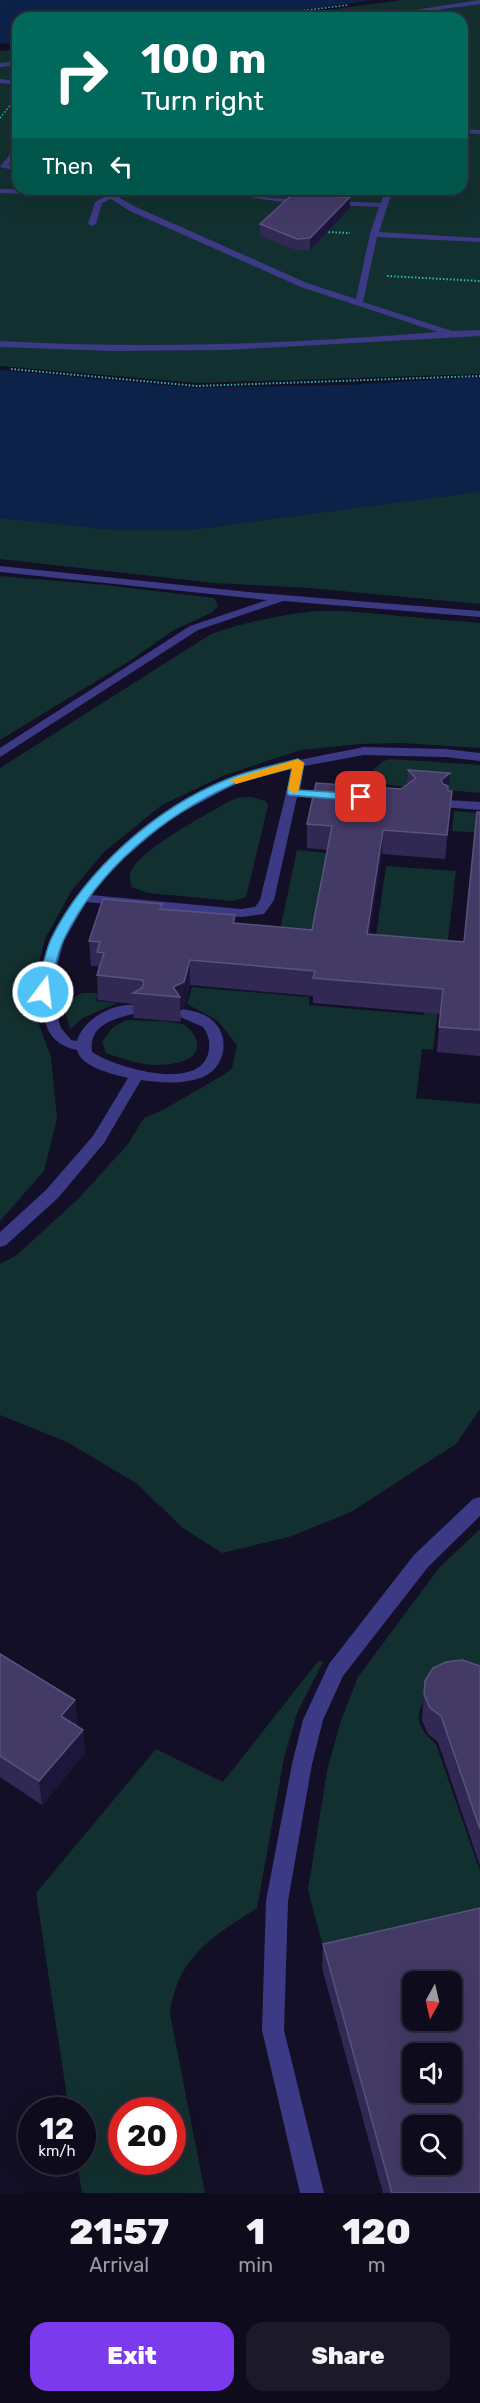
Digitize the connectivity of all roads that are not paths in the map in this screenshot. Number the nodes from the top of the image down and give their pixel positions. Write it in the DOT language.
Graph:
graph roads {
  1 [pos="480,2"];
  2 [pos="430,12"];
  3 [pos="12,155"];
  4 [pos="12,168"];
  5 [pos="106,195"];
  6 [pos="111,195"];
  7 [pos="133,195"];
  8 [pos="155,195"];
  9 [pos="248,195"];
  10 [pos="386,195"];
  11 [pos="315,202"];
  12 [pos="327,202"];
  13 [pos="384,205"];
  14 [pos="92,224"];
  15 [pos="402,229"];
  16 [pos="480,233"];
  17 [pos="374,234"];
  18 [pos="480,240"];
  19 [pos="359,303"];
  20 [pos="480,333"];
  21 [pos="452,334"];
  22 [pos="0,344"];
  23 [pos="0,569"];
  24 [pos="284,598"];
  25 [pos="480,614"];
  26 [pos="0,753"];
  27 [pos="480,757"];
  28 [pos="298,763"];
  29 [pos="293,793"];
  30 [pos="349,797"];
  31 [pos="447,804"];
  32 [pos="480,806"];
  33 [pos="82,898"];
  34 [pos="136,1009"];
  35 [pos="183,1013"];
  36 [pos="83,1047"];
  37 [pos="136,1076"];
  38 [pos="0,1241"];
  39 [pos="480,1504"];
  40 [pos="312,2193"];
  1 -- 2 [label="street"];
  3 -- 4 [label="street"];
  5 -- 14 [label="street"];
  6 -- 19 [label="street"];
  7 -- 8 [label="street"];
  9 -- 11 [label="street"];
  10 -- 13 [label="street"];
  12 -- 13 [label="street"];
  13 -- 17 [label="street"];
  15 -- 16 [label="street"];
  17 -- 18 [label="street"];
  17 -- 19 [label="street"];
  19 -- 21 [label="street"];
  20 -- 21 [label="street"];
  21 -- 22 [label="street"];
  23 -- 24 [label="street"];
  24 -- 25 [label="street"];
  24 -- 26 [label="street"];
  27 -- 28 [label="street"];
  28 -- 29 [label="street"];
  28 -- 33 [label="street"];
  29 -- 30 [label="street"];
  29 -- 33 [label="street"];
  31 -- 32 [label="street"];
  33 -- 36 [label="street"];
  34 -- 36 [label="street"];
  35 -- 37 [label="street"];
  36 -- 37 [label="street"];
  37 -- 38 [label="street"];
  39 -- 40 [label="street"];
}
